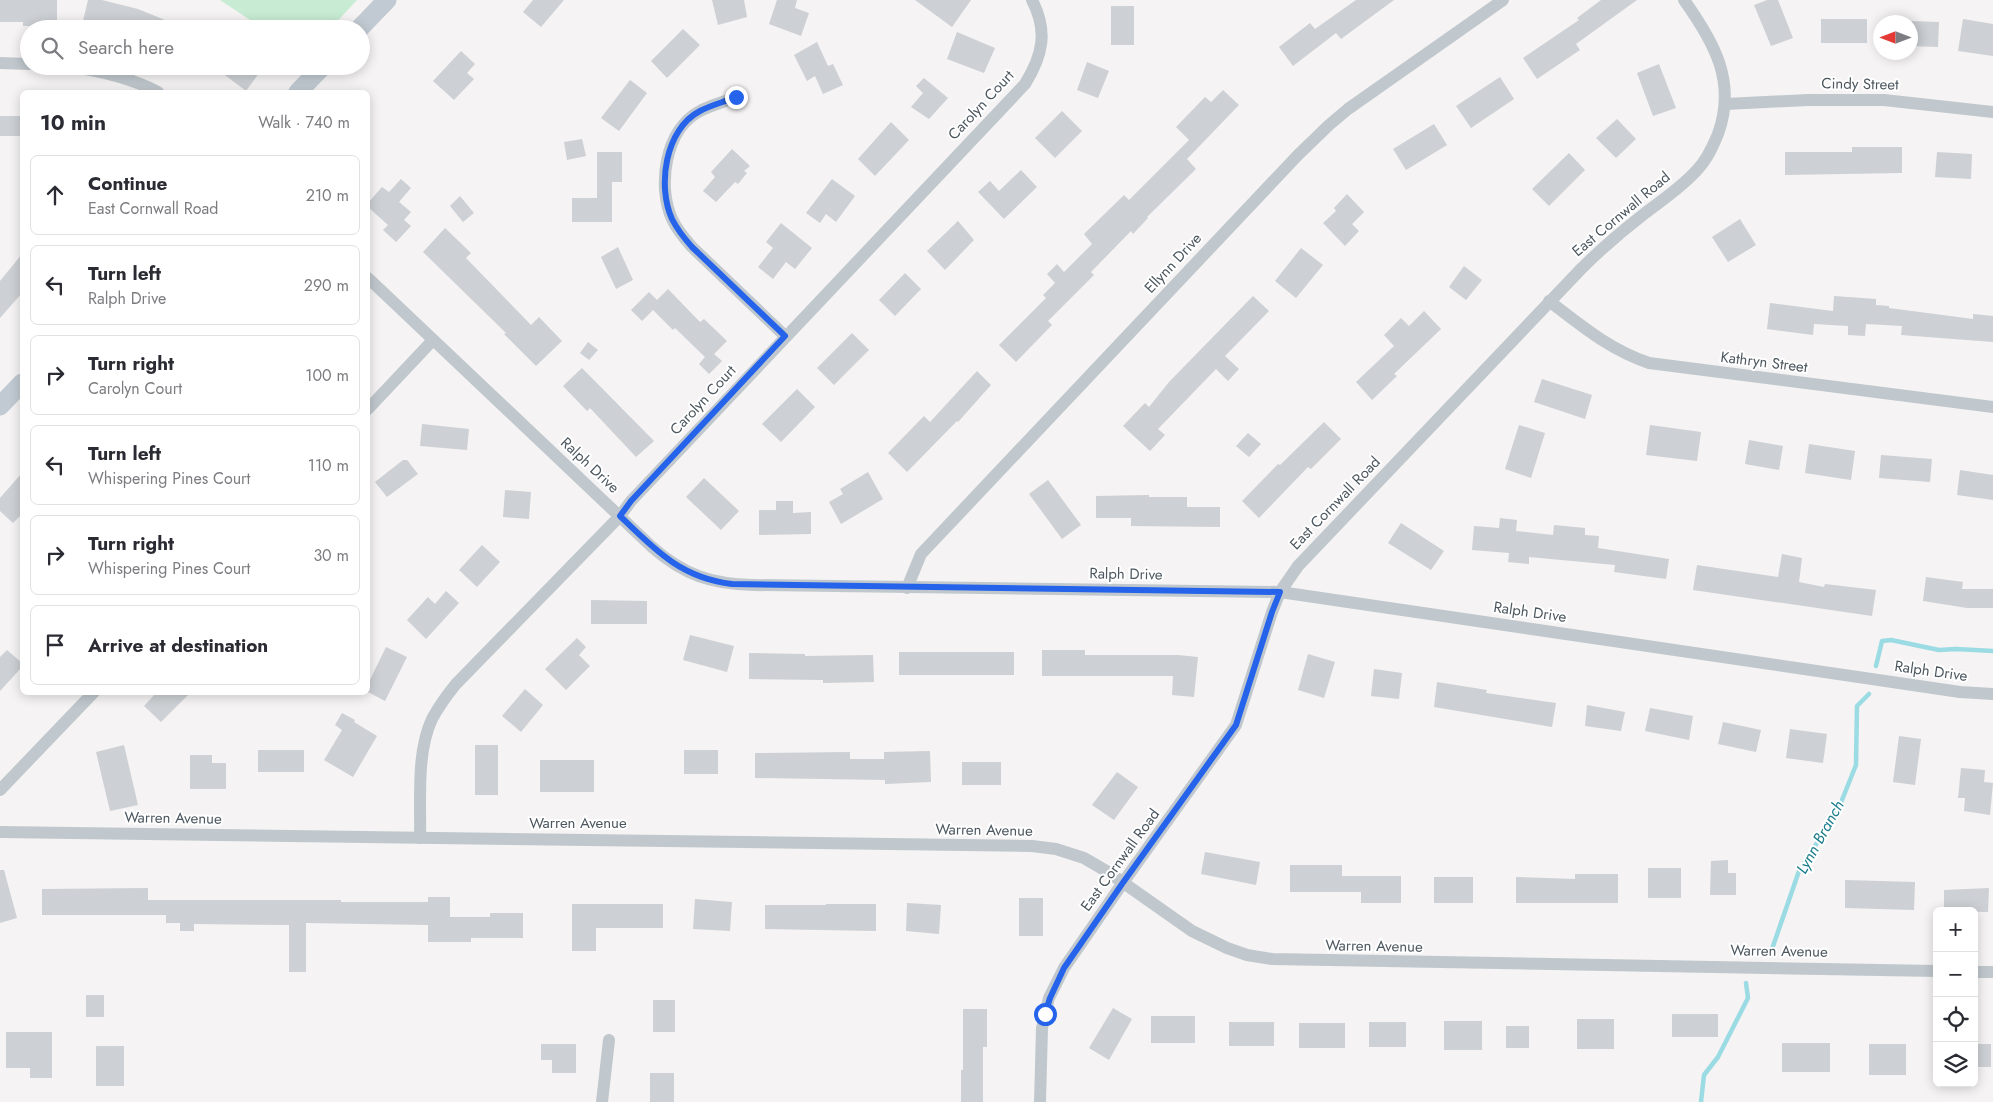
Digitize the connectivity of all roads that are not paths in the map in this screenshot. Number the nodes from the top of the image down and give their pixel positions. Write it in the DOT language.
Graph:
graph roads {
  1 [pos="387,0"];
  2 [pos="1032,0"];
  3 [pos="1503,0"];
  4 [pos="1684,0"];
  5 [pos="368,20"];
  6 [pos="0,63"];
  7 [pos="20,64"];
  8 [pos="115,75"];
  9 [pos="314,75"];
  10 [pos="153,90"];
  11 [pos="300,90"];
  12 [pos="736,97"];
  13 [pos="1726,104"];
  14 [pos="1993,112"];
  15 [pos="370,280"];
  16 [pos="1550,301"];
  17 [pos="785,336"];
  18 [pos="433,340"];
  19 [pos="20,385"];
  20 [pos="0,406"];
  21 [pos="370,406"];
  22 [pos="1993,407"];
  23 [pos="620,516"];
  24 [pos="907,588"];
  25 [pos="1280,592"];
  26 [pos="1993,694"];
  27 [pos="91,695"];
  28 [pos="0,790"];
  29 [pos="0,832"];
  30 [pos="420,838"];
  31 [pos="1122,884"];
  32 [pos="1933,971"];
  33 [pos="1978,972"];
  34 [pos="1993,972"];
  35 [pos="609,1040"];
  36 [pos="602,1102"];
  37 [pos="1040,1102"];
  1 -- 5 [label="main road"];
  2 -- 17 [label="street, Carolyn Court"];
  3 -- 24 [label="street, Ellynn Drive"];
  4 -- 13 [label="street, East Cornwall Road"];
  6 -- 7 [label="street"];
  8 -- 10 [label="street"];
  9 -- 11 [label="main road"];
  12 -- 17 [label="street"];
  13 -- 14 [label="street, Cindy Street"];
  13 -- 16 [label="street, East Cornwall Road"];
  15 -- 18 [label="street, Ralph Drive"];
  16 -- 22 [label="street, Kathryn Street"];
  16 -- 25 [label="street, East Cornwall Road"];
  17 -- 23 [label="street, Carolyn Court"];
  18 -- 21 [label="street"];
  18 -- 23 [label="street, Ralph Drive"];
  19 -- 20 [label="main road"];
  23 -- 24 [label="street, Ralph Drive"];
  23 -- 30 [label="street, Carolyn Court"];
  24 -- 25 [label="street, Ralph Drive"];
  25 -- 26 [label="street, Ralph Drive"];
  25 -- 31 [label="street, East Cornwall Road"];
  27 -- 28 [label="street"];
  29 -- 30 [label="street, Warren Avenue"];
  30 -- 31 [label="street, Warren Avenue"];
  31 -- 32 [label="street, Warren Avenue"];
  31 -- 37 [label="street, East Cornwall Road"];
  33 -- 34 [label="street"];
  35 -- 36 [label="street"];
}
